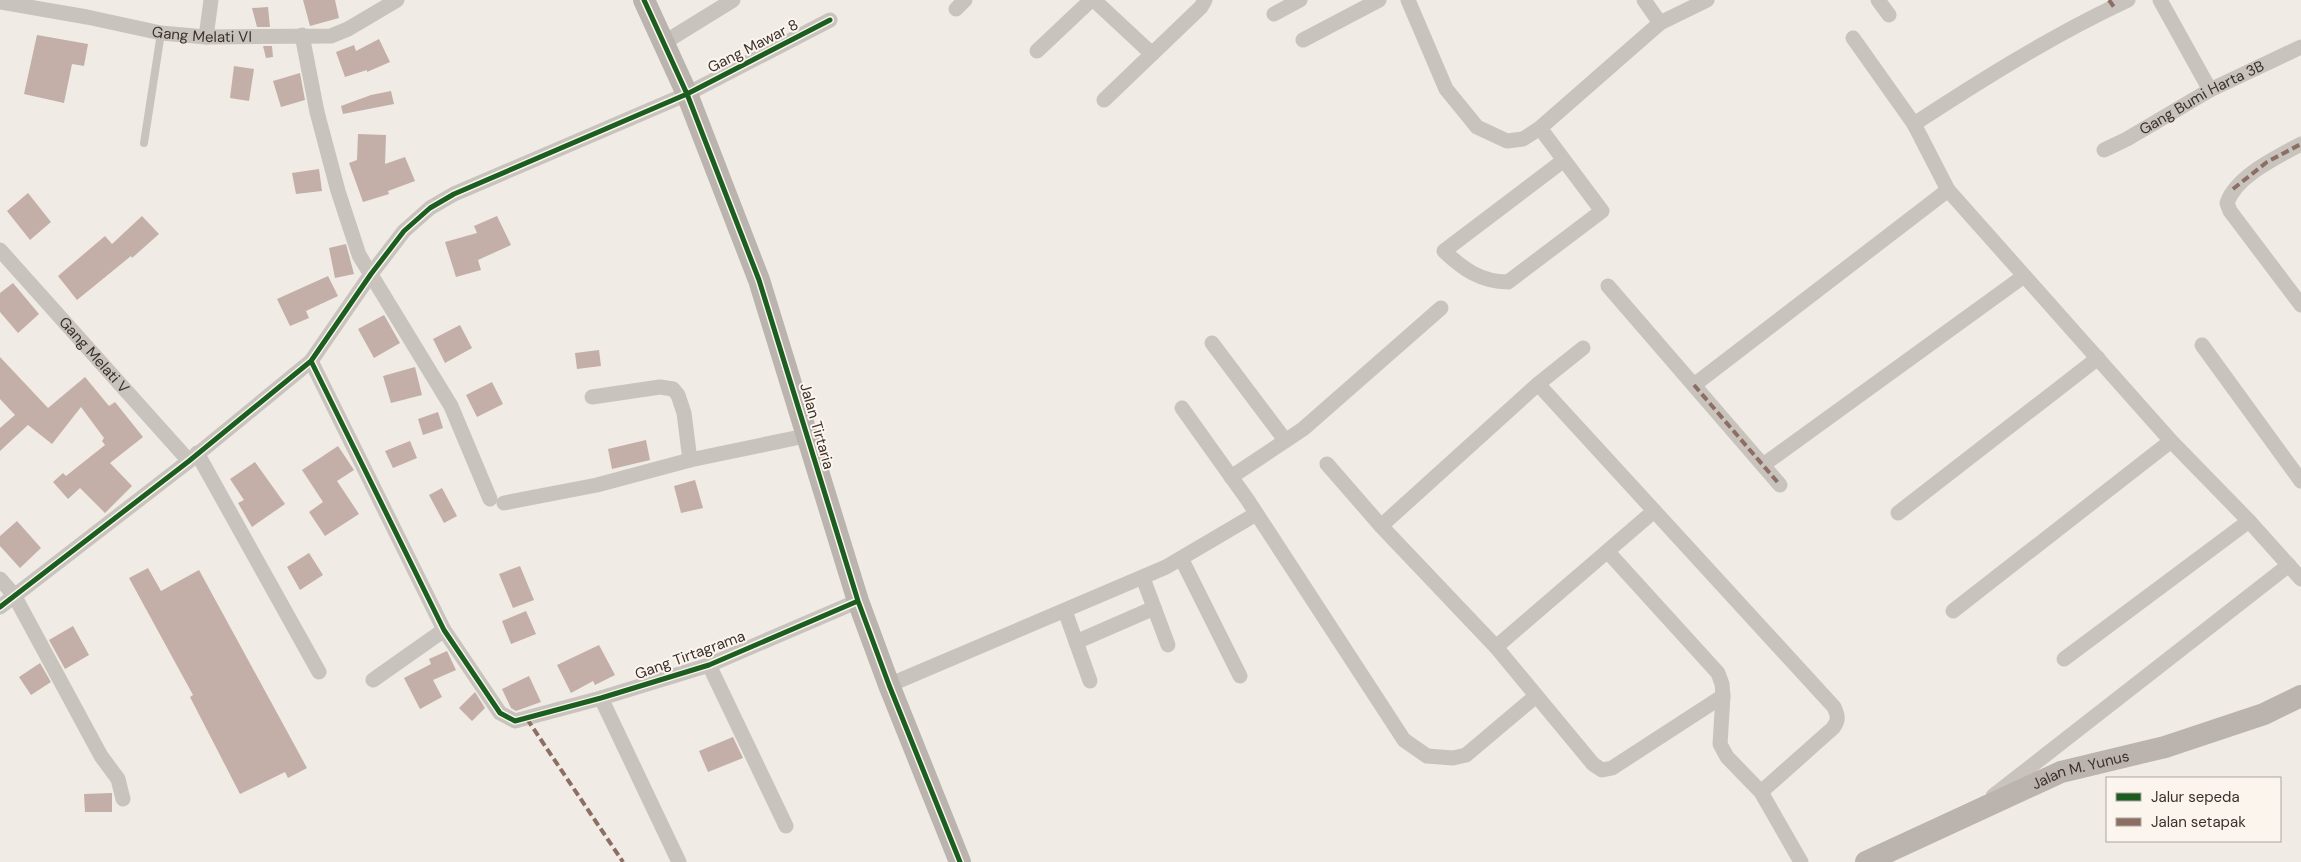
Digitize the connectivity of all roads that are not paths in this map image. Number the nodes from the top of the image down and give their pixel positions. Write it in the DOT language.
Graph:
graph roads {
  1 [pos="211,0"];
  2 [pos="397,0"];
  3 [pos="644,0"];
  4 [pos="733,0"];
  5 [pos="1093,0"];
  6 [pos="1204,0"];
  7 [pos="1300,0"];
  8 [pos="1379,0"];
  9 [pos="1408,0"];
  10 [pos="1644,0"];
  11 [pos="1707,0"];
  12 [pos="1878,0"];
  13 [pos="2128,0"];
  14 [pos="2160,0"];
  15 [pos="0,2"];
  16 [pos="2111,3"];
  17 [pos="1274,14"];
  18 [pos="1889,15"];
  19 [pos="830,20"];
  20 [pos="1660,23"];
  21 [pos="161,33"];
  22 [pos="302,35"];
  23 [pos="206,37"];
  24 [pos="1853,38"];
  25 [pos="1302,40"];
  26 [pos="665,42"];
  27 [pos="2301,47"];
  28 [pos="1038,50"];
  29 [pos="1152,54"];
  30 [pos="2210,90"];
  31 [pos="687,94"];
  32 [pos="1104,100"];
  33 [pos="1914,124"];
  34 [pos="1540,128"];
  35 [pos="144,143"];
  36 [pos="2301,144"];
  37 [pos="2104,150"];
  38 [pos="1564,160"];
  39 [pos="1948,190"];
  40 [pos="0,250"];
  41 [pos="5,268"];
  42 [pos="371,274"];
  43 [pos="2024,276"];
  44 [pos="1608,286"];
  45 [pos="2301,305"];
  46 [pos="1441,308"];
  47 [pos="1212,343"];
  48 [pos="2202,345"];
  49 [pos="1582,348"];
  50 [pos="2098,358"];
  51 [pos="311,361"];
  52 [pos="1538,384"];
  53 [pos="1694,385"];
  54 [pos="592,397"];
  55 [pos="1182,408"];
  56 [pos="805,436"];
  57 [pos="1285,440"];
  58 [pos="2171,441"];
  59 [pos="193,457"];
  60 [pos="690,460"];
  61 [pos="1327,464"];
  62 [pos="1763,465"];
  63 [pos="1231,477"];
  64 [pos="2301,481"];
  65 [pos="1780,485"];
  66 [pos="490,499"];
  67 [pos="504,503"];
  68 [pos="1654,511"];
  69 [pos="1256,514"];
  70 [pos="1898,514"];
  71 [pos="2249,520"];
  72 [pos="1380,526"];
  73 [pos="1608,552"];
  74 [pos="1182,560"];
  75 [pos="2289,565"];
  76 [pos="1143,578"];
  77 [pos="0,579"];
  78 [pos="2301,579"];
  79 [pos="14,595"];
  80 [pos="858,601"];
  81 [pos="0,606"];
  82 [pos="1154,608"];
  83 [pos="1065,610"];
  84 [pos="1953,611"];
  85 [pos="444,630"];
  86 [pos="1076,642"];
  87 [pos="1168,644"];
  88 [pos="1496,647"];
  89 [pos="2064,659"];
  90 [pos="710,665"];
  91 [pos="319,672"];
  92 [pos="1240,676"];
  93 [pos="373,680"];
  94 [pos="1090,681"];
  95 [pos="889,685"];
  96 [pos="1536,696"];
  97 [pos="1723,696"];
  98 [pos="2301,696"];
  99 [pos="601,698"];
  100 [pos="1762,792"];
  101 [pos="122,799"];
  102 [pos="1972,812"];
  103 [pos="786,826"];
  104 [pos="679,862"];
  105 [pos="960,862"];
  106 [pos="1801,862"];
  107 [pos="1866,862"];
  1 -- 23 [label="street"];
  2 -- 22 [label="street, Gang Melati VI"];
  3 -- 26 [label="street, Jalan Tirtaria"];
  4 -- 26 [label="street"];
  5 -- 28 [label="street"];
  5 -- 29 [label="street"];
  6 -- 29 [label="street"];
  7 -- 17 [label="street"];
  8 -- 25 [label="street"];
  9 -- 34 [label="street"];
  10 -- 20 [label="street"];
  11 -- 20 [label="street"];
  12 -- 18 [label="street"];
  13 -- 16 [label="street"];
  14 -- 30 [label="street"];
  15 -- 21 [label="street, Gang Melati VI"];
  16 -- 33 [label="street"];
  19 -- 31 [label="street, Gang Mawar 8"];
  20 -- 34 [label="street"];
  21 -- 23 [label="street, Gang Melati VI"];
  21 -- 35 [label="lane"];
  22 -- 23 [label="street, Gang Melati VI"];
  22 -- 42 [label="street"];
  24 -- 33 [label="street"];
  26 -- 31 [label="street, Jalan Tirtaria"];
  27 -- 30 [label="street, Gang Bumi Harta 3B"];
  29 -- 32 [label="street"];
  30 -- 37 [label="street, Gang Bumi Harta 3B"];
  31 -- 42 [label="street, Gang Mawar 8"];
  31 -- 56 [label="street, Jalan Tirtaria"];
  33 -- 39 [label="street"];
  34 -- 38 [label="street"];
  36 -- 45 [label="street"];
  38 -- 38 [label="street"];
  39 -- 43 [label="street"];
  39 -- 53 [label="street"];
  40 -- 41 [label="street, Gang Melati V"];
  41 -- 59 [label="street, Gang Melati V"];
  42 -- 51 [label="street, Gang Mawar 8"];
  42 -- 66 [label="street"];
  43 -- 50 [label="street"];
  43 -- 62 [label="street"];
  44 -- 53 [label="street"];
  46 -- 57 [label="street"];
  47 -- 57 [label="street"];
  48 -- 64 [label="street"];
  49 -- 52 [label="street"];
  50 -- 58 [label="street"];
  50 -- 70 [label="street"];
  51 -- 59 [label="street, Gang Mawar 8"];
  51 -- 85 [label="street"];
  52 -- 68 [label="street"];
  52 -- 72 [label="street"];
  53 -- 62 [label="street"];
  54 -- 60 [label="street"];
  55 -- 63 [label="street"];
  56 -- 60 [label="street"];
  56 -- 80 [label="street, Jalan Tirtaria"];
  57 -- 63 [label="street"];
  58 -- 71 [label="street"];
  58 -- 84 [label="street"];
  59 -- 79 [label="street, Gang Mawar 8"];
  59 -- 91 [label="street, Gang Melati V"];
  60 -- 67 [label="street"];
  61 -- 72 [label="street"];
  62 -- 65 [label="street"];
  63 -- 69 [label="street"];
  68 -- 73 [label="street"];
  68 -- 100 [label="street"];
  69 -- 74 [label="street"];
  69 -- 96 [label="street"];
  71 -- 75 [label="street"];
  71 -- 89 [label="street"];
  72 -- 88 [label="street"];
  73 -- 88 [label="street"];
  73 -- 97 [label="street"];
  74 -- 76 [label="street"];
  74 -- 92 [label="street"];
  75 -- 78 [label="street"];
  75 -- 102 [label="street"];
  76 -- 82 [label="street"];
  76 -- 83 [label="street"];
  77 -- 79 [label="street"];
  79 -- 81 [label="street, Gang Mawar 8"];
  79 -- 101 [label="street"];
  80 -- 90 [label="street, Gang Tirtagrama"];
  80 -- 95 [label="street, Jalan Tirtaria"];
  82 -- 86 [label="street"];
  82 -- 87 [label="street"];
  83 -- 86 [label="street"];
  83 -- 95 [label="street"];
  85 -- 93 [label="street"];
  85 -- 99 [label="street, Gang Tirtagrama"];
  86 -- 94 [label="street"];
  88 -- 96 [label="street"];
  90 -- 99 [label="street, Gang Tirtagrama"];
  90 -- 103 [label="street"];
  95 -- 105 [label="street, Jalan Tirtaria"];
  96 -- 97 [label="street"];
  97 -- 100 [label="street"];
  98 -- 102 [label="street, Jalan M. Yunus"];
  99 -- 104 [label="street"];
  100 -- 106 [label="street"];
  102 -- 107 [label="street, Jalan M. Yunus"];
}
